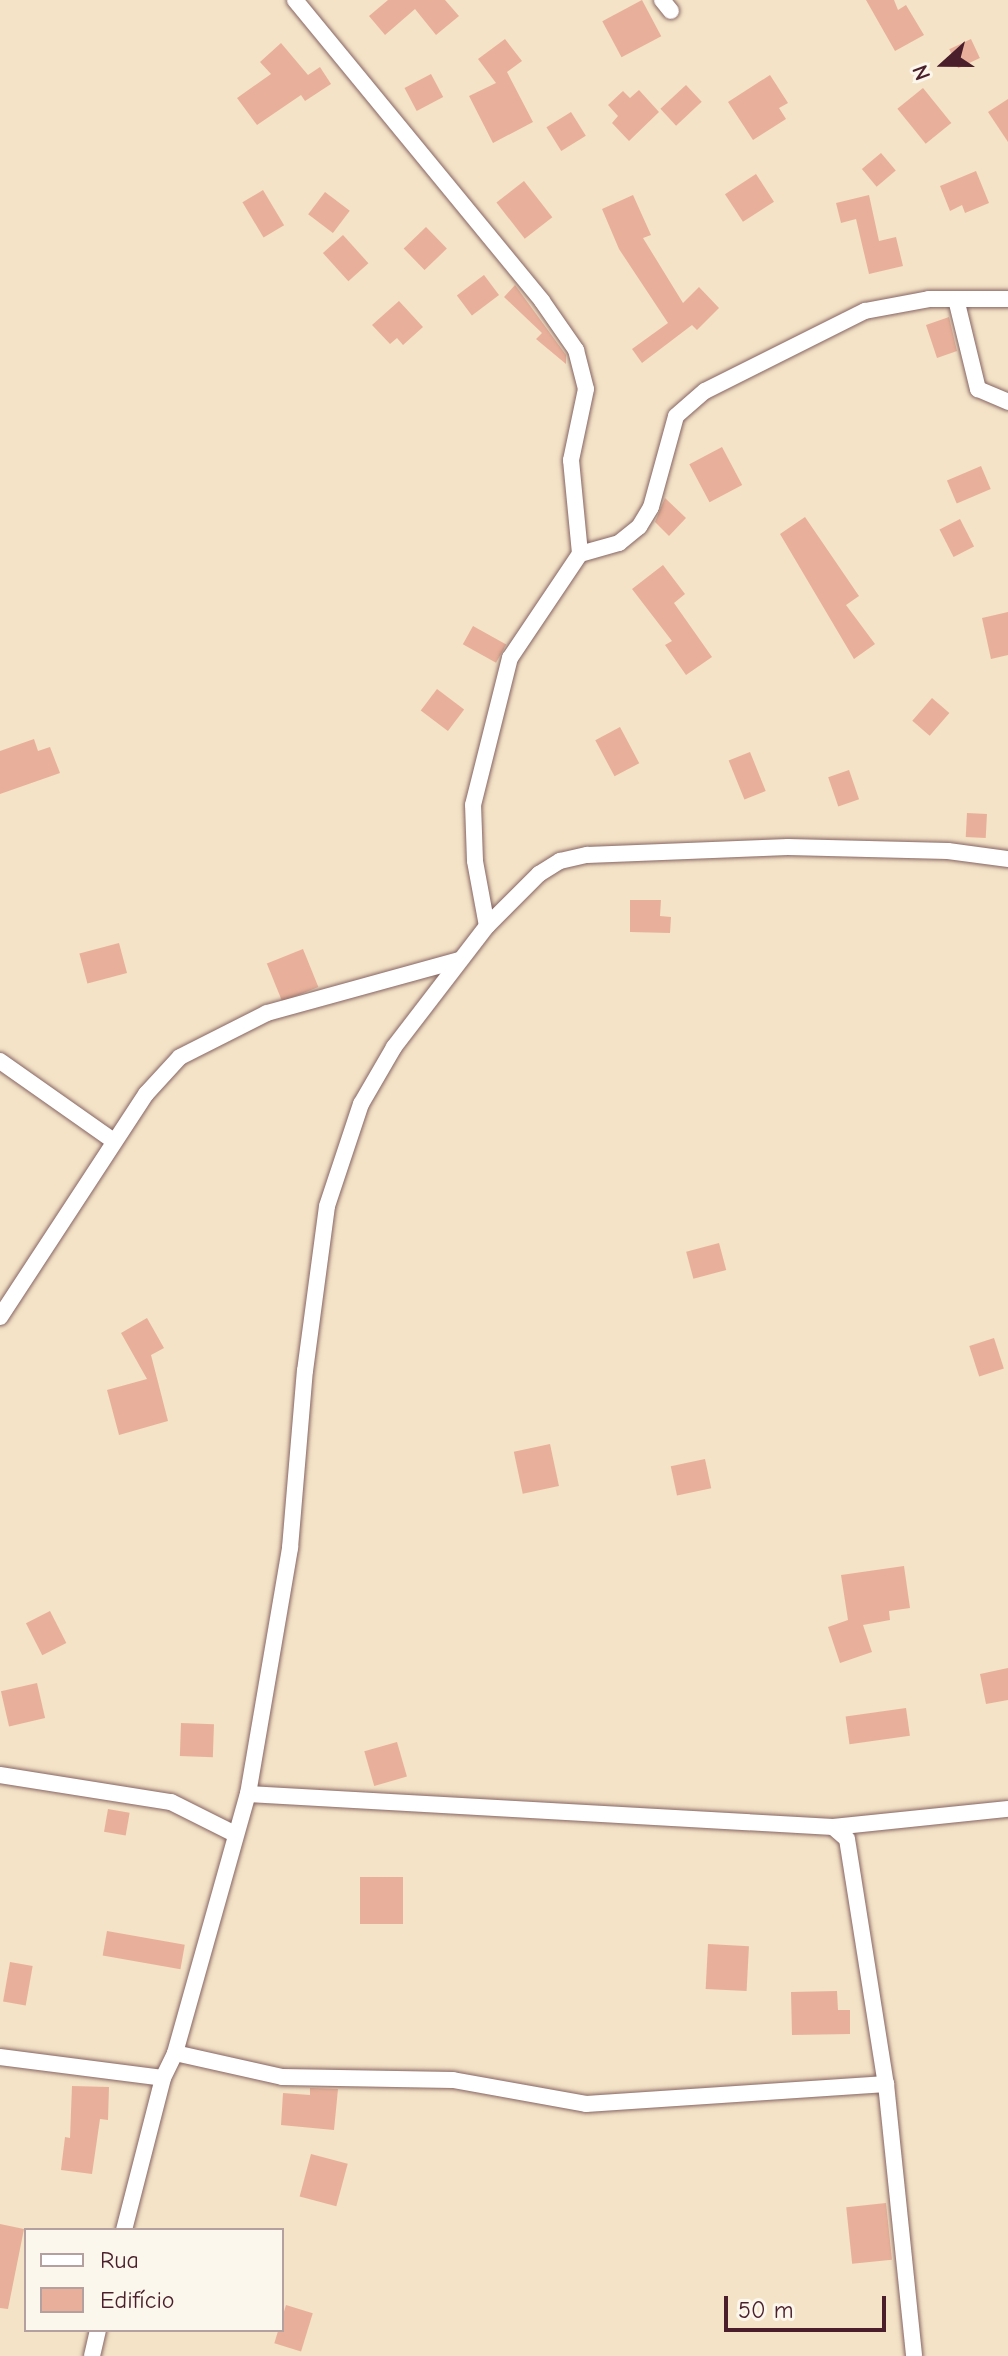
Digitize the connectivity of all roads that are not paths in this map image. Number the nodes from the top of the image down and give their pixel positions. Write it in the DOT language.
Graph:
graph roads {
  1 [pos="295,0"];
  2 [pos="956,299"];
  3 [pos="1008,299"];
  4 [pos="1008,402"];
  5 [pos="580,554"];
  6 [pos="1008,859"];
  7 [pos="487,926"];
  8 [pos="459,960"];
  9 [pos="0,1061"];
  10 [pos="114,1141"];
  11 [pos="0,1317"];
  12 [pos="0,1775"];
  13 [pos="248,1794"];
  14 [pos="1008,1809"];
  15 [pos="833,1827"];
  16 [pos="235,1834"];
  17 [pos="175,2053"];
  18 [pos="0,2057"];
  19 [pos="163,2078"];
  20 [pos="886,2084"];
  21 [pos="125,2228"];
  22 [pos="98,2332"];
  23 [pos="92,2356"];
  24 [pos="914,2356"];
  1 -- 5 [label="street"];
  2 -- 3 [label="street"];
  2 -- 4 [label="street"];
  2 -- 5 [label="street"];
  5 -- 7 [label="street"];
  6 -- 7 [label="street"];
  7 -- 8 [label="street"];
  8 -- 10 [label="street"];
  8 -- 13 [label="street"];
  9 -- 10 [label="street"];
  10 -- 11 [label="street"];
  12 -- 16 [label="street"];
  13 -- 15 [label="street"];
  13 -- 16 [label="street"];
  14 -- 15 [label="street"];
  15 -- 20 [label="street"];
  16 -- 17 [label="street"];
  17 -- 19 [label="street"];
  17 -- 20 [label="street"];
  18 -- 19 [label="street"];
  19 -- 21 [label="street"];
  20 -- 24 [label="street"];
  22 -- 23 [label="street"];
}
